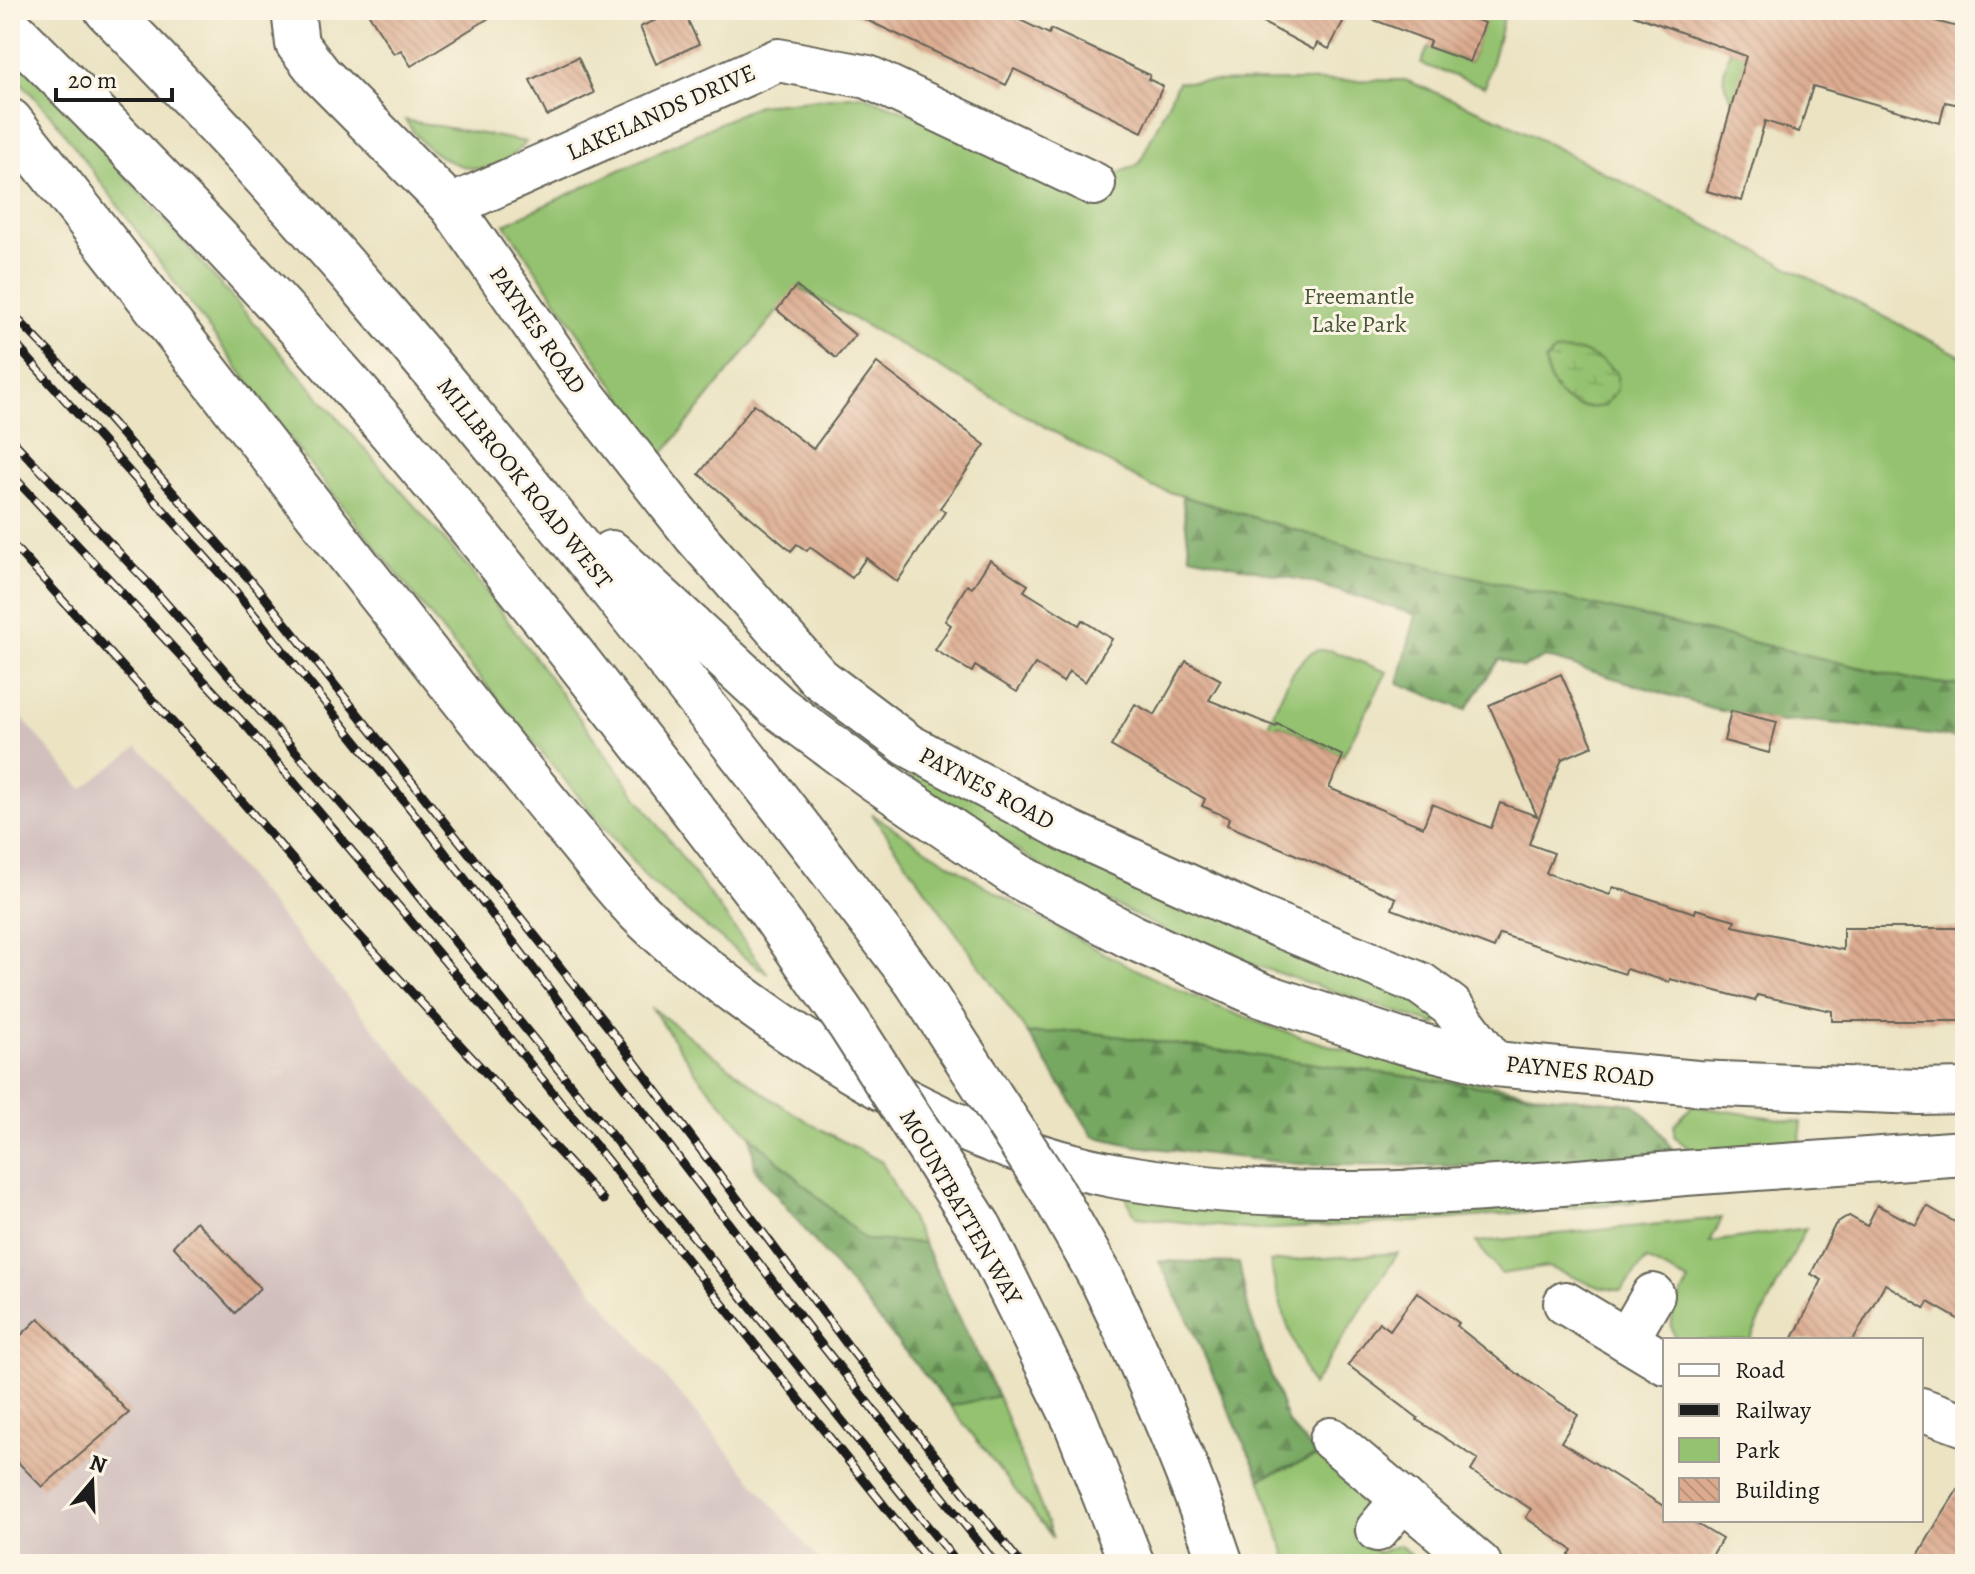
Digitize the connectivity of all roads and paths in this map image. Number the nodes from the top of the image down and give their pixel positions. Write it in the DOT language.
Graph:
graph roads {
  1 [pos="107,10"];
  2 [pos="294,10"];
  3 [pos="10,28"];
  4 [pos="10,121"];
  5 [pos="1094,184"];
  6 [pos="451,206"];
  7 [pos="512,463"];
  8 [pos="1495,1064"];
  9 [pos="1965,1091"];
  10 [pos="1965,1153"];
  11 [pos="1653,1295"];
  12 [pos="1565,1303"];
  13 [pos="1627,1340"];
  14 [pos="1663,1362"];
  15 [pos="1923,1410"];
  16 [pos="1965,1425"];
  17 [pos="1331,1439"];
  18 [pos="1132,1564"];
  19 [pos="1221,1564"];
  20 [pos="1480,1564"];
  1 -- 7 [label="main road, MILLBROOK ROAD WEST"];
  2 -- 6 [label="street, PAYNES ROAD"];
  3 -- 18 [label="main road, MOUNTBATTEN WAY, bridge"];
  4 -- 10 [label="main road"];
  5 -- 6 [label="street, LAKELANDS DRIVE"];
  6 -- 8 [label="street, PAYNES ROAD"];
  7 -- 8 [label="main road"];
  7 -- 19 [label="main road, MILLBROOK ROAD WEST, bridge"];
  8 -- 9 [label="main road, PAYNES ROAD"];
  11 -- 13 [label="street"];
  12 -- 13 [label="street"];
  13 -- 14 [label="street"];
  15 -- 16 [label="street"];
  17 -- 20 [label="street"];
}
